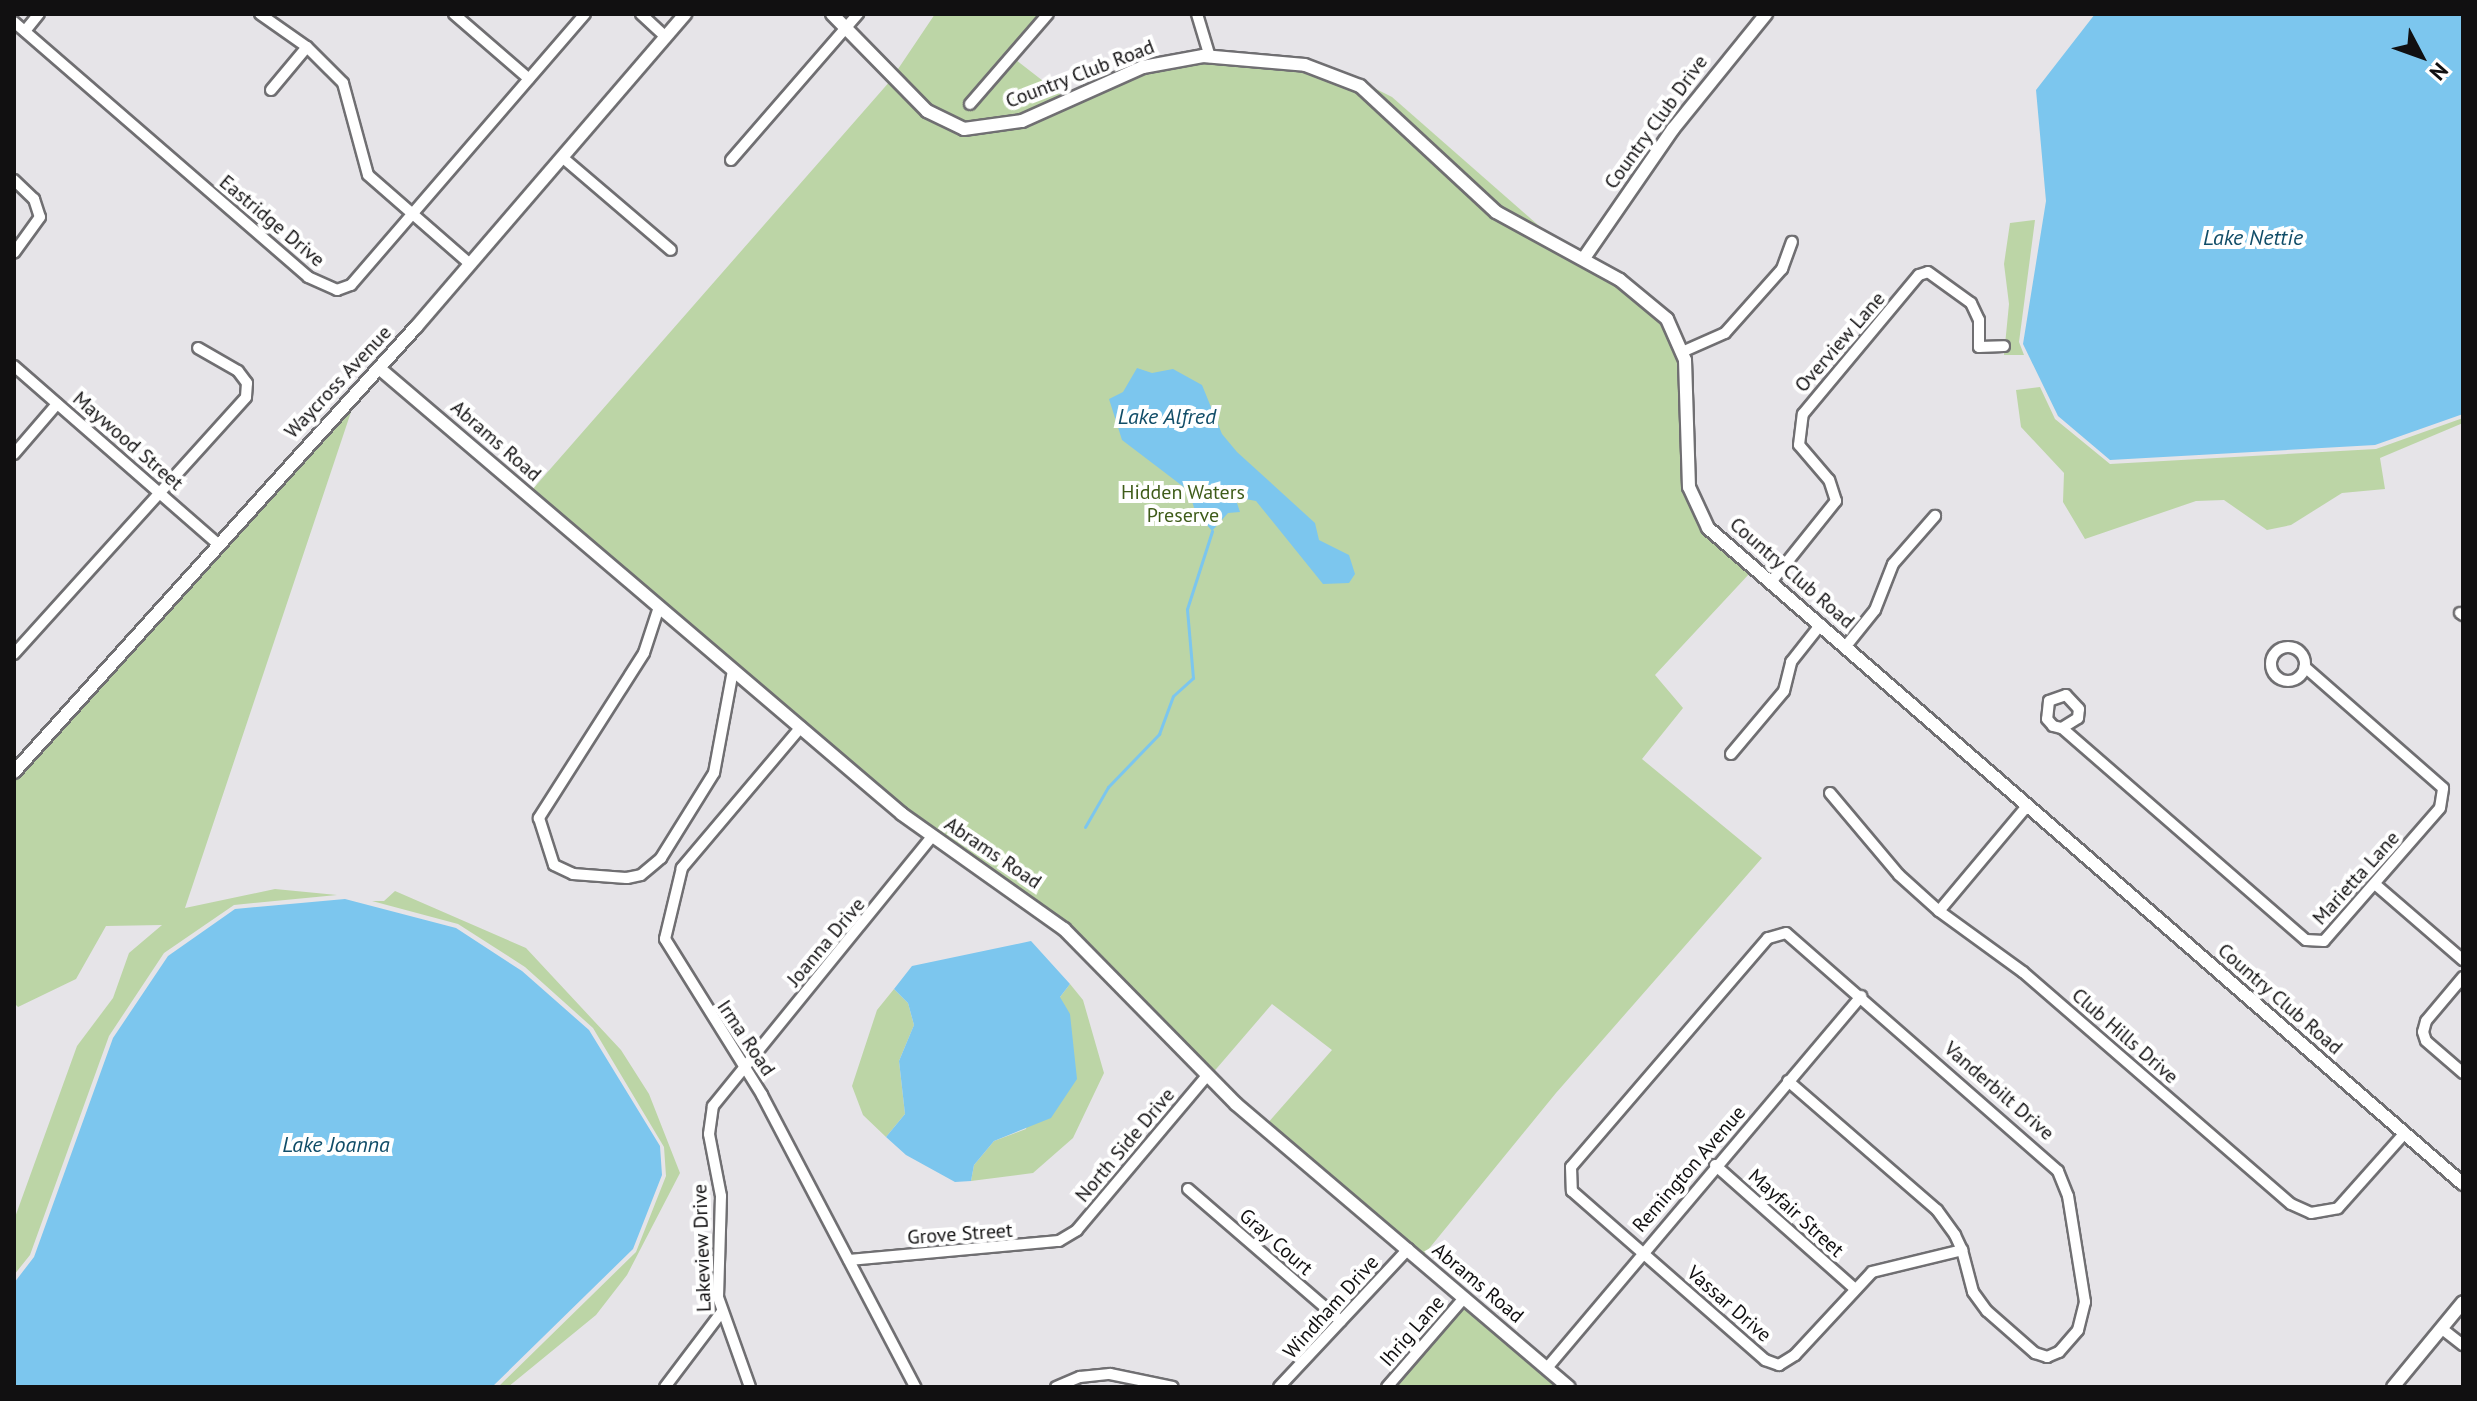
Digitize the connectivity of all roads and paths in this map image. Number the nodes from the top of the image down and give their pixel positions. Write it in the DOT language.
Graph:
graph roads {
  1 [pos="39,14"];
  2 [pos="260,14"];
  3 [pos="454,14"];
  4 [pos="585,14"];
  5 [pos="641,14"];
  6 [pos="685,14"];
  7 [pos="832,14"];
  8 [pos="858,14"];
  9 [pos="1048,14"];
  10 [pos="1197,14"];
  11 [pos="1766,14"];
  12 [pos="14,22"];
  13 [pos="847,27"];
  14 [pos="25,31"];
  15 [pos="666,37"];
  16 [pos="307,47"];
  17 [pos="1210,57"];
  18 [pos="529,79"];
  19 [pos="271,90"];
  20 [pos="970,104"];
  21 [pos="562,157"];
  22 [pos="731,160"];
  23 [pos="14,180"];
  24 [pos="412,215"];
  25 [pos="1792,242"];
  26 [pos="671,250"];
  27 [pos="14,253"];
  28 [pos="1584,258"];
  29 [pos="470,264"];
  30 [pos="2004,346"];
  31 [pos="198,348"];
  32 [pos="1682,352"];
  33 [pos="14,366"];
  34 [pos="379,368"];
  35 [pos="57,404"];
  36 [pos="14,454"];
  37 [pos="161,494"];
  38 [pos="1935,516"];
  39 [pos="218,544"];
  40 [pos="1771,582"];
  41 [pos="659,607"];
  42 [pos="1821,624"];
  43 [pos="1846,646"];
  44 [pos="14,654"];
  45 [pos="2305,667"];
  46 [pos="733,670"];
  47 [pos="801,727"];
  48 [pos="2062,728"];
  49 [pos="1731,754"];
  50 [pos="14,772"];
  51 [pos="1830,793"];
  52 [pos="2028,805"];
  53 [pos="932,837"];
  54 [pos="2376,885"];
  55 [pos="1939,911"];
  56 [pos="2463,960"];
  57 [pos="2463,977"];
  58 [pos="1861,996"];
  59 [pos="744,1067"];
  60 [pos="2463,1073"];
  61 [pos="1206,1077"];
  62 [pos="1788,1081"];
  63 [pos="2403,1135"];
  64 [pos="1715,1165"];
  65 [pos="1567,1176"];
  66 [pos="2463,1184"];
  67 [pos="1188,1189"];
  68 [pos="1070,1235"];
  69 [pos="1408,1249"];
  70 [pos="1962,1250"];
  71 [pos="1641,1251"];
  72 [pos="849,1260"];
  73 [pos="1853,1287"];
  74 [pos="1464,1298"];
  75 [pos="2463,1302"];
  76 [pos="721,1313"];
  77 [pos="1341,1321"];
  78 [pos="2441,1328"];
  79 [pos="2463,1345"];
  80 [pos="1547,1368"];
  81 [pos="665,1387"];
  82 [pos="750,1387"];
  83 [pos="915,1387"];
  84 [pos="1056,1387"];
  85 [pos="1173,1387"];
  86 [pos="1279,1387"];
  87 [pos="1387,1387"];
  88 [pos="1569,1387"];
  89 [pos="2393,1387"];
  1 -- 14 [label="street"];
  2 -- 16 [label="street"];
  3 -- 18 [label="street"];
  4 -- 18 [label="street, Eastridge Drive"];
  5 -- 15 [label="street"];
  6 -- 15 [label="street, Waycross Avenue"];
  7 -- 13 [label="street, Country Club Road"];
  8 -- 13 [label="street"];
  9 -- 20 [label="street"];
  10 -- 17 [label="street"];
  11 -- 28 [label="street, Country Club Drive"];
  12 -- 14 [label="street, Eastridge Drive"];
  13 -- 17 [label="street, Country Club Road"];
  13 -- 22 [label="street"];
  14 -- 24 [label="street, Eastridge Drive"];
  15 -- 21 [label="street, Waycross Avenue"];
  16 -- 19 [label="street"];
  16 -- 24 [label="street"];
  17 -- 28 [label="street, Country Club Road"];
  18 -- 24 [label="street, Eastridge Drive"];
  21 -- 26 [label="street"];
  21 -- 29 [label="street, Waycross Avenue"];
  23 -- 27 [label="street"];
  24 -- 29 [label="street"];
  25 -- 32 [label="street"];
  28 -- 32 [label="street, Country Club Road"];
  29 -- 34 [label="street, Waycross Avenue"];
  30 -- 40 [label="street, Overview Lane"];
  31 -- 37 [label="street"];
  32 -- 40 [label="street, Country Club Road"];
  33 -- 35 [label="street, Maywood Street"];
  34 -- 39 [label="street, Waycross Avenue"];
  34 -- 41 [label="street, Abrams Road"];
  35 -- 36 [label="street"];
  35 -- 37 [label="street, Maywood Street"];
  37 -- 39 [label="street, Maywood Street"];
  37 -- 44 [label="street"];
  38 -- 43 [label="street"];
  39 -- 50 [label="street, Waycross Avenue"];
  40 -- 42 [label="street, Country Club Road"];
  41 -- 46 [label="street, Abrams Road"];
  41 -- 46 [label="street"];
  42 -- 43 [label="street, Country Club Road"];
  42 -- 49 [label="street"];
  43 -- 52 [label="street, Country Club Road"];
  45 -- 54 [label="street, Marietta Lane"];
  46 -- 47 [label="street, Abrams Road"];
  47 -- 53 [label="street, Abrams Road"];
  47 -- 59 [label="street, Irma Road"];
  48 -- 54 [label="street, Marietta Lane"];
  51 -- 55 [label="street, Club Hills Drive"];
  52 -- 55 [label="street"];
  52 -- 63 [label="street, Country Club Road"];
  53 -- 59 [label="street, Joanna Drive"];
  53 -- 61 [label="street, Abrams Road"];
  54 -- 56 [label="street"];
  55 -- 63 [label="street, Club Hills Drive"];
  57 -- 60 [label="street"];
  58 -- 62 [label="street, Remington Avenue"];
  58 -- 65 [label="street, Vanderbilt Drive"];
  58 -- 70 [label="street, Vanderbilt Drive"];
  59 -- 72 [label="street, Irma Road"];
  59 -- 76 [label="street, Lakeview Drive"];
  61 -- 68 [label="street, North Side Drive"];
  61 -- 69 [label="street, Abrams Road"];
  62 -- 64 [label="street, Remington Avenue"];
  62 -- 70 [label="street, Vanderbilt Drive"];
  63 -- 66 [label="street, Country Club Road"];
  64 -- 71 [label="street, Remington Avenue"];
  64 -- 73 [label="street, Mayfair Street"];
  65 -- 71 [label="street, Vassar Drive"];
  67 -- 77 [label="street, Gray Court"];
  68 -- 72 [label="street, Grove Street"];
  69 -- 74 [label="street, Abrams Road"];
  69 -- 77 [label="street, Windham Drive"];
  70 -- 73 [label="street, Vassar Drive"];
  71 -- 73 [label="street, Vassar Drive"];
  71 -- 80 [label="street, Remington Avenue"];
  72 -- 83 [label="street, Irma Road"];
  74 -- 80 [label="street, Abrams Road"];
  74 -- 87 [label="street, Ihrig Lane"];
  75 -- 78 [label="street"];
  76 -- 81 [label="street"];
  76 -- 82 [label="street, Lakeview Drive"];
  77 -- 86 [label="street, Windham Drive"];
  78 -- 79 [label="street"];
  78 -- 89 [label="street"];
  80 -- 88 [label="street, Abrams Road"];
  84 -- 85 [label="street"];
}
